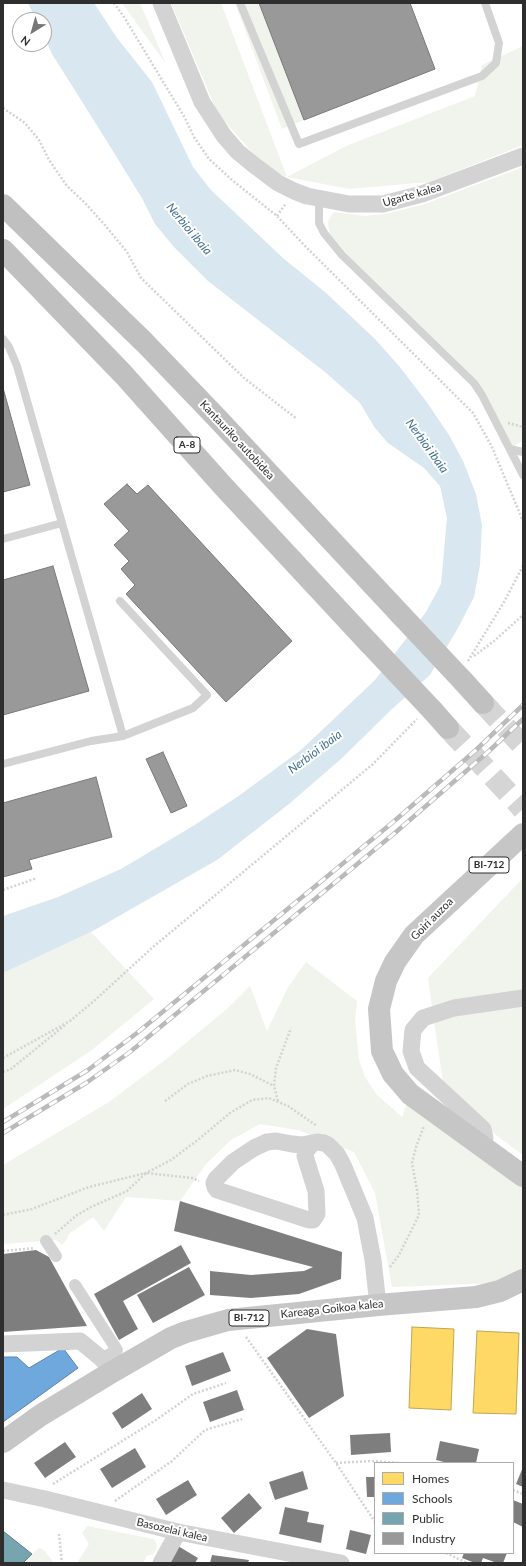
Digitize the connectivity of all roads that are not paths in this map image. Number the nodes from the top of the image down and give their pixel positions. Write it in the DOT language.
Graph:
graph roads {
  1 [pos="160,3"];
  2 [pos="240,3"];
  3 [pos="485,3"];
  4 [pos="523,156"];
  5 [pos="319,199"];
  6 [pos="3,205"];
  7 [pos="3,250"];
  8 [pos="3,339"];
  9 [pos="510,450"];
  10 [pos="523,452"];
  11 [pos="523,475"];
  12 [pos="62,523"];
  13 [pos="3,539"];
  14 [pos="120,600"];
  15 [pos="483,703"];
  16 [pos="448,728"];
  17 [pos="123,736"];
  18 [pos="3,764"];
  19 [pos="523,834"];
  20 [pos="523,998"];
  21 [pos="313,1143"];
  22 [pos="480,1145"];
  23 [pos="523,1176"];
  24 [pos="46,1241"];
  25 [pos="56,1256"];
  26 [pos="523,1280"];
  27 [pos="75,1285"];
  28 [pos="378,1305"];
  29 [pos="3,1344"];
  30 [pos="107,1365"];
  31 [pos="3,1442"];
  32 [pos="3,1490"];
  33 [pos="178,1532"];
  34 [pos="162,1563"];
  35 [pos="342,1563"];
  1 -- 5 [label="street, Ugarte kalea"];
  2 -- 3 [label="lane"];
  4 -- 5 [label="street, Ugarte kalea"];
  5 -- 9 [label="lane"];
  6 -- 15 [label="highway, Kantauriko autobidea, bridge"];
  7 -- 16 [label="highway, A-8, bridge"];
  8 -- 12 [label="lane"];
  9 -- 10 [label="lane"];
  9 -- 11 [label="lane"];
  12 -- 13 [label="lane"];
  12 -- 17 [label="lane"];
  14 -- 17 [label="lane"];
  17 -- 18 [label="lane"];
  19 -- 22 [label="main road, Goiri auzoa / BI-712"];
  20 -- 22 [label="street"];
  21 -- 21 [label="street"];
  21 -- 28 [label="street"];
  22 -- 23 [label="main road, Goiri auzoa / BI-712"];
  24 -- 25 [label="street"];
  26 -- 28 [label="main road, Kareaga Goikoa kalea / BI-712"];
  27 -- 30 [label="street"];
  28 -- 30 [label="main road, Kareaga Goikoa kalea / BI-712"];
  29 -- 30 [label="street"];
  30 -- 31 [label="main road, Kareaga Goikoa kalea / BI-712"];
  32 -- 33 [label="street, Basozelai kalea"];
  33 -- 34 [label="street"];
  33 -- 35 [label="street, Basozelai kalea"];
}
